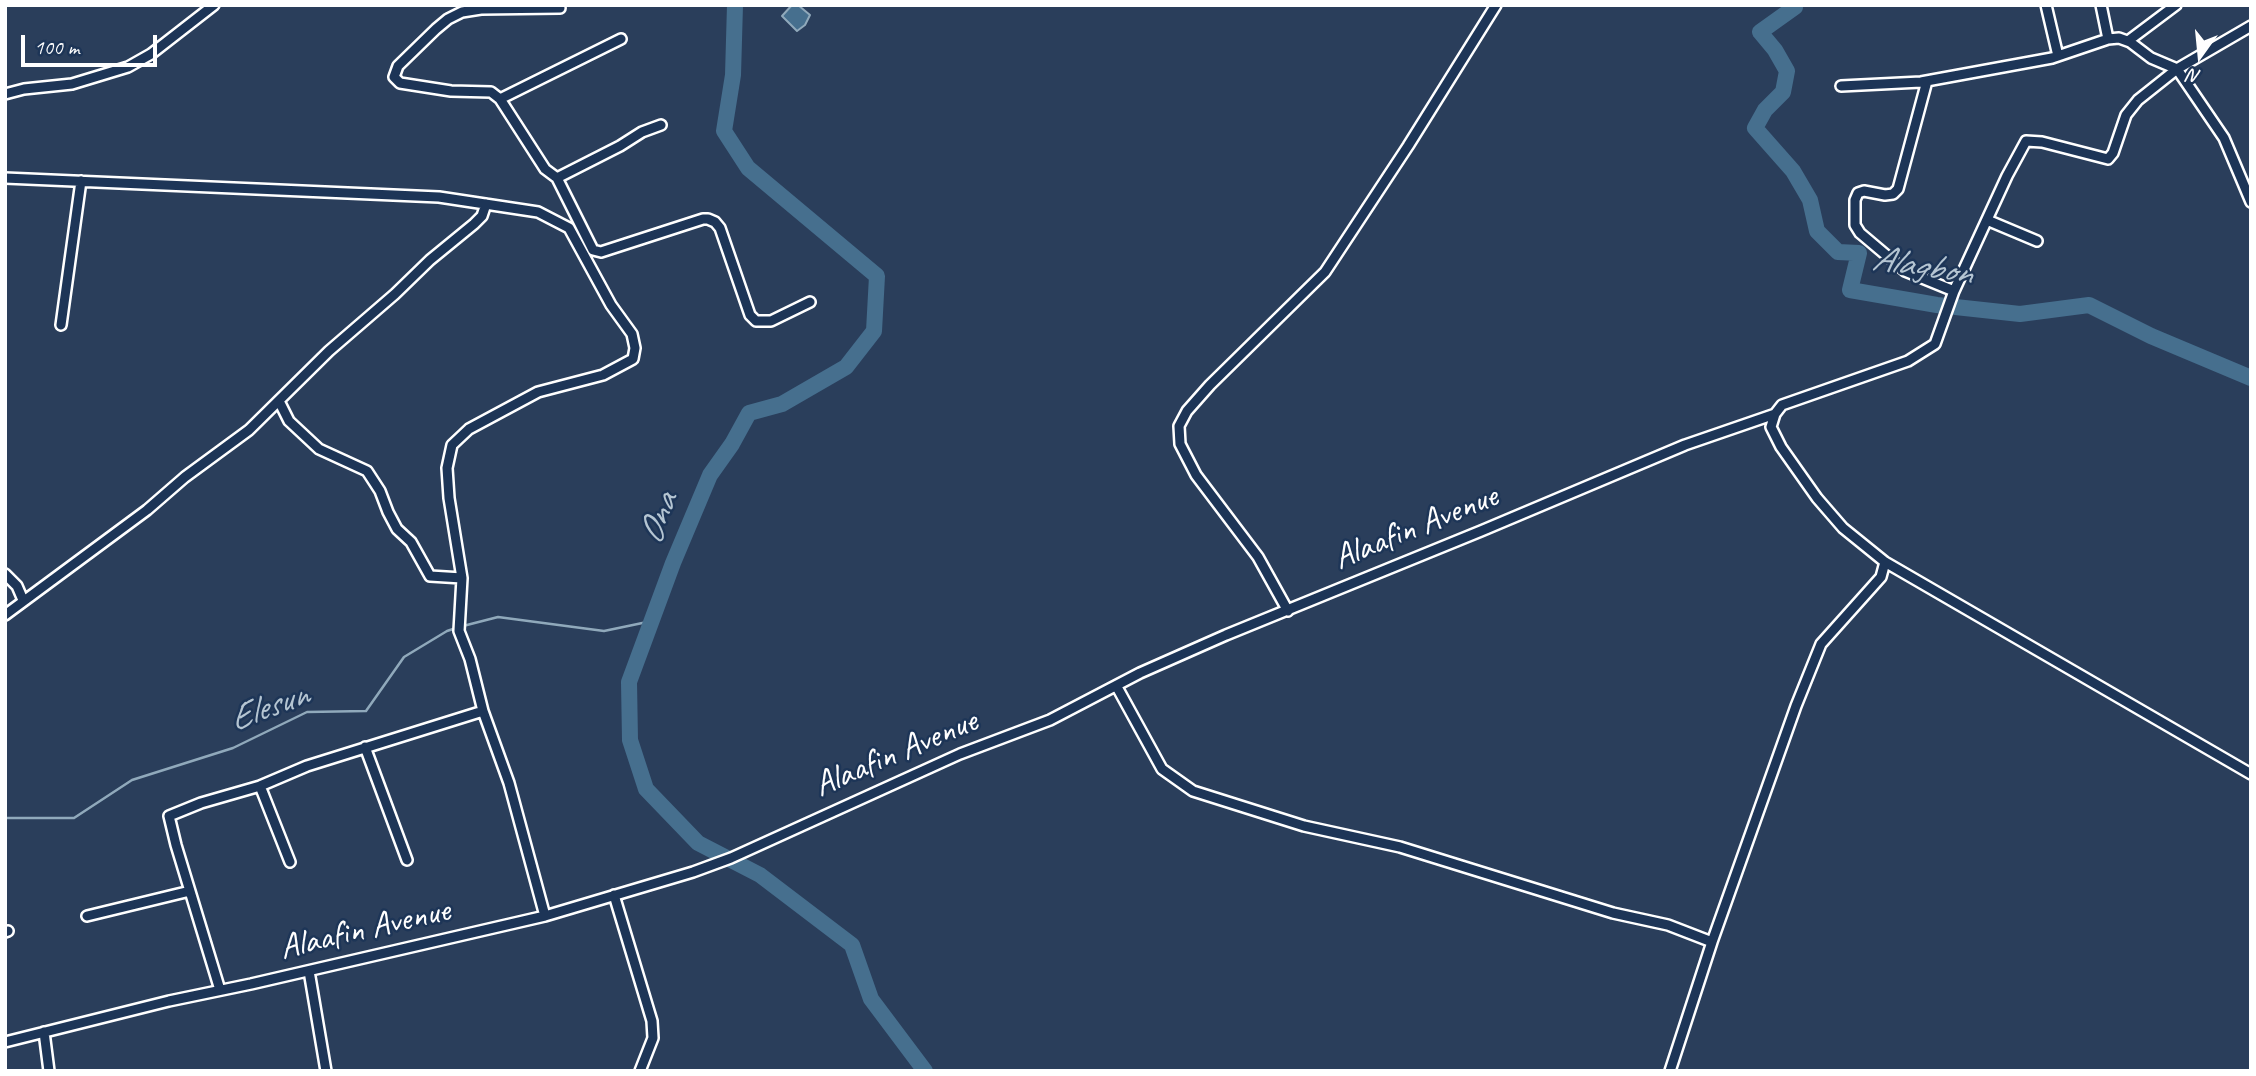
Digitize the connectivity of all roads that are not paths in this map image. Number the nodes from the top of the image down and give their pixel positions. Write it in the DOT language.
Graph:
graph roads {
  1 [pos="214,5"];
  2 [pos="1496,5"];
  3 [pos="2046,5"];
  4 [pos="2101,5"];
  5 [pos="2176,5"];
  6 [pos="560,8"];
  7 [pos="2251,26"];
  8 [pos="2108,38"];
  9 [pos="621,39"];
  10 [pos="2128,41"];
  11 [pos="2058,56"];
  12 [pos="2177,69"];
  13 [pos="1927,81"];
  14 [pos="1841,86"];
  15 [pos="5,94"];
  16 [pos="500,99"];
  17 [pos="661,125"];
  18 [pos="5,178"];
  19 [pos="557,178"];
  20 [pos="81,181"];
  21 [pos="2251,202"];
  22 [pos="486,204"];
  23 [pos="575,211"];
  24 [pos="1987,220"];
  25 [pos="561,224"];
  26 [pos="2037,241"];
  27 [pos="1953,295"];
  28 [pos="810,302"];
  29 [pos="61,325"];
  30 [pos="279,401"];
  31 [pos="1775,414"];
  32 [pos="1885,562"];
  33 [pos="5,574"];
  34 [pos="462,578"];
  35 [pos="23,600"];
  36 [pos="1288,611"];
  37 [pos="5,614"];
  38 [pos="1117,687"];
  39 [pos="483,712"];
  40 [pos="365,747"];
  41 [pos="2251,774"];
  42 [pos="260,786"];
  43 [pos="407,860"];
  44 [pos="290,862"];
  45 [pos="190,891"];
  46 [pos="614,895"];
  47 [pos="87,916"];
  48 [pos="545,916"];
  49 [pos="1712,942"];
  50 [pos="309,971"];
  51 [pos="220,990"];
  52 [pos="44,1032"];
  53 [pos="5,1042"];
  54 [pos="48,1071"];
  55 [pos="326,1071"];
  56 [pos="640,1071"];
  57 [pos="1670,1071"];
  1 -- 15 [label="street"];
  2 -- 36 [label="street"];
  3 -- 11 [label="street"];
  4 -- 8 [label="street"];
  5 -- 10 [label="street"];
  6 -- 16 [label="street"];
  7 -- 12 [label="street"];
  8 -- 10 [label="street"];
  8 -- 11 [label="street"];
  9 -- 16 [label="street"];
  10 -- 12 [label="street"];
  11 -- 13 [label="street"];
  12 -- 21 [label="street"];
  12 -- 24 [label="street, Alaafin Avenue"];
  13 -- 14 [label="street"];
  13 -- 27 [label="street"];
  16 -- 19 [label="street"];
  17 -- 19 [label="street"];
  18 -- 20 [label="street"];
  19 -- 23 [label="street"];
  20 -- 22 [label="street"];
  20 -- 29 [label="street"];
  22 -- 25 [label="street"];
  22 -- 30 [label="street"];
  23 -- 25 [label="street"];
  23 -- 28 [label="street"];
  24 -- 26 [label="street"];
  24 -- 27 [label="street, Alaafin Avenue"];
  25 -- 34 [label="street"];
  27 -- 31 [label="street, Alaafin Avenue"];
  30 -- 34 [label="street"];
  30 -- 35 [label="street"];
  31 -- 32 [label="street"];
  31 -- 36 [label="street, Alaafin Avenue"];
  32 -- 41 [label="street"];
  32 -- 49 [label="street"];
  33 -- 35 [label="street"];
  34 -- 39 [label="street"];
  35 -- 37 [label="street"];
  36 -- 38 [label="street, Alaafin Avenue"];
  38 -- 46 [label="street, Alaafin Avenue"];
  38 -- 49 [label="street"];
  39 -- 40 [label="street"];
  39 -- 48 [label="street"];
  40 -- 42 [label="street"];
  40 -- 43 [label="street"];
  42 -- 44 [label="street"];
  42 -- 45 [label="street"];
  45 -- 47 [label="street"];
  45 -- 51 [label="street"];
  46 -- 48 [label="street, Alaafin Avenue"];
  46 -- 56 [label="street"];
  48 -- 50 [label="street, Alaafin Avenue"];
  49 -- 57 [label="street"];
  50 -- 51 [label="street, Alaafin Avenue"];
  50 -- 55 [label="street"];
  51 -- 52 [label="street, Alaafin Avenue"];
  52 -- 53 [label="street, Alaafin Avenue"];
  52 -- 54 [label="street"];
}
